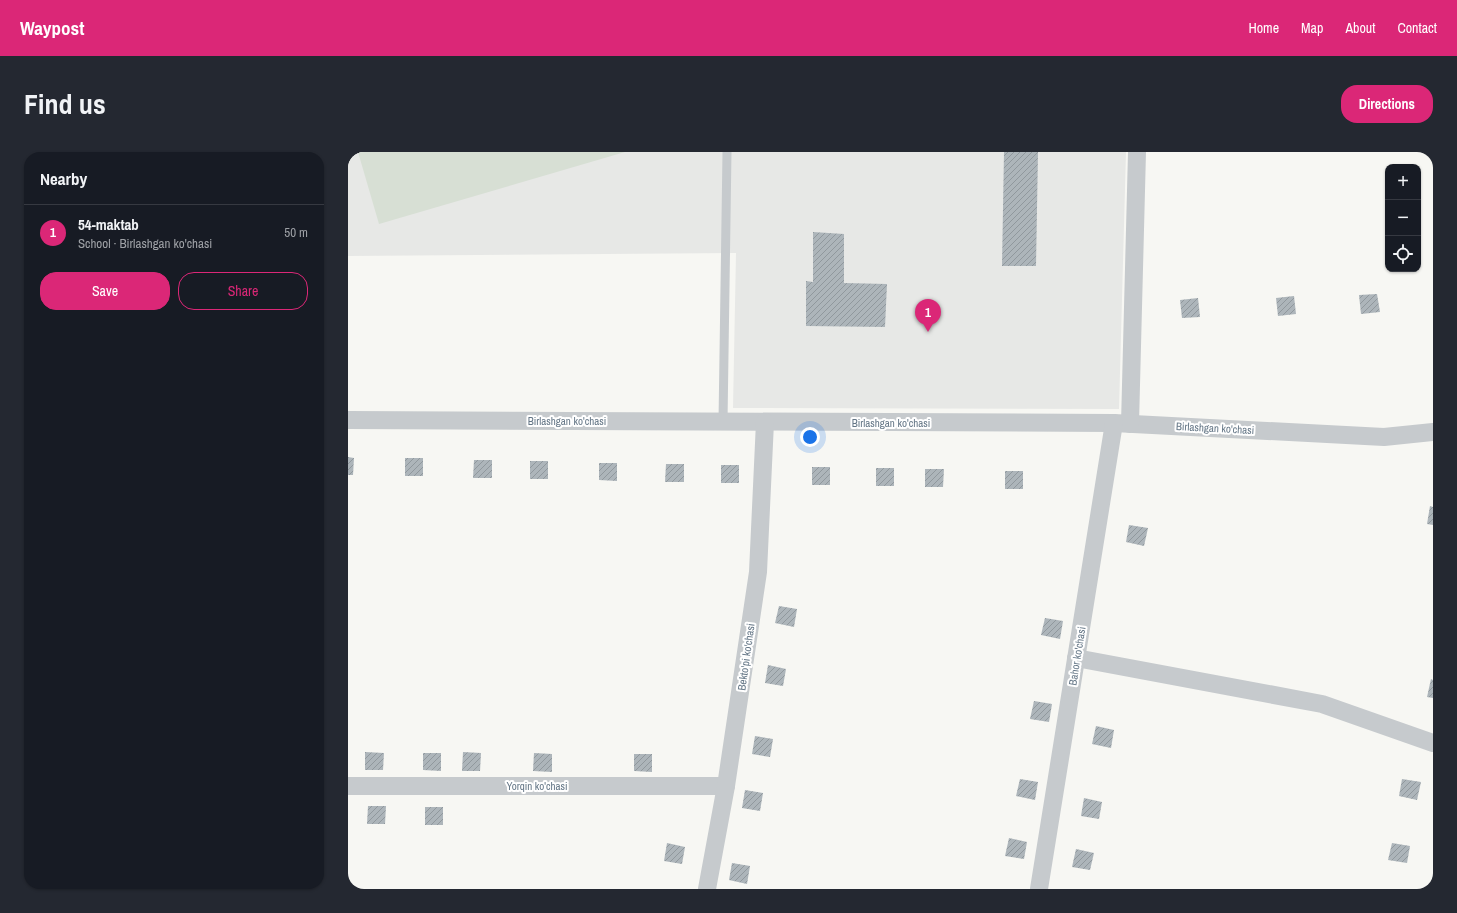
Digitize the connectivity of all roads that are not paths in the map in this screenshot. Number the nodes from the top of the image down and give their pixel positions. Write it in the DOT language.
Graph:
graph roads {
  1 [pos="727,152"];
  2 [pos="1137,152"];
  3 [pos="348,420"];
  4 [pos="722,422"];
  5 [pos="765,422"];
  6 [pos="1122,423"];
  7 [pos="1433,432"];
  8 [pos="1076,658"];
  9 [pos="1433,743"];
  10 [pos="348,786"];
  11 [pos="726,786"];
  12 [pos="707,889"];
  13 [pos="1039,889"];
  1 -- 4 [label="lane"];
  2 -- 6 [label="street, Bahor ko'chasi"];
  3 -- 4 [label="street, Birlashgan ko'chasi"];
  4 -- 5 [label="street, Birlashgan ko'chasi"];
  5 -- 6 [label="street, Birlashgan ko'chasi"];
  5 -- 11 [label="street, Bekto'pi ko'chasi"];
  6 -- 7 [label="street, Birlashgan ko'chasi"];
  6 -- 8 [label="street, Bahor ko'chasi"];
  8 -- 9 [label="street"];
  8 -- 13 [label="street, Bahor ko'chasi"];
  10 -- 11 [label="street, Yorqin ko'chasi"];
  11 -- 12 [label="street, Bekto'pi ko'chasi"];
}
